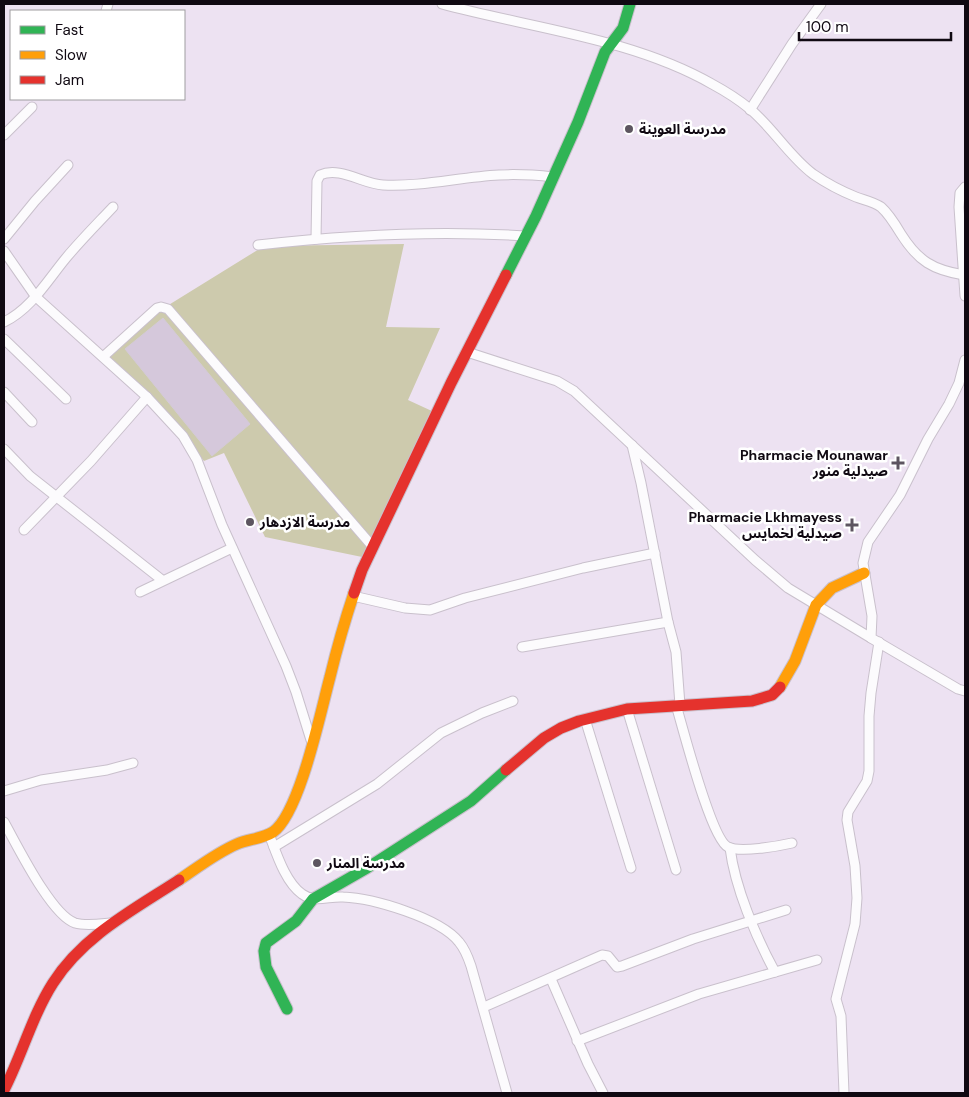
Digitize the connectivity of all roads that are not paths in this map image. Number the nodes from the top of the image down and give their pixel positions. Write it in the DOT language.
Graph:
graph roads {
  1 [pos="442,4"];
  2 [pos="821,4"];
  3 [pos="629,5"];
  4 [pos="610,45"];
  5 [pos="32,106"];
  6 [pos="750,110"];
  7 [pos="4,135"];
  8 [pos="68,165"];
  9 [pos="553,177"];
  10 [pos="965,186"];
  11 [pos="113,207"];
  12 [pos="526,236"];
  13 [pos="4,239"];
  14 [pos="316,239"];
  15 [pos="258,245"];
  16 [pos="4,251"];
  17 [pos="964,276"];
  18 [pos="965,296"];
  19 [pos="36,297"];
  20 [pos="4,322"];
  21 [pos="4,339"];
  22 [pos="467,352"];
  23 [pos="104,356"];
  24 [pos="965,360"];
  25 [pos="4,392"];
  26 [pos="147,397"];
  27 [pos="66,399"];
  28 [pos="32,422"];
  29 [pos="632,445"];
  30 [pos="4,449"];
  31 [pos="56,497"];
  32 [pos="24,530"];
  33 [pos="373,547"];
  34 [pos="232,548"];
  35 [pos="655,554"];
  36 [pos="864,573"];
  37 [pos="162,580"];
  38 [pos="140,592"];
  39 [pos="353,596"];
  40 [pos="816,605"];
  41 [pos="668,622"];
  42 [pos="875,640"];
  43 [pos="522,647"];
  44 [pos="965,691"];
  45 [pos="512,700"];
  46 [pos="678,705"];
  47 [pos="627,709"];
  48 [pos="585,720"];
  49 [pos="312,744"];
  50 [pos="133,763"];
  51 [pos="4,791"];
  52 [pos="4,822"];
  53 [pos="269,834"];
  54 [pos="792,842"];
  55 [pos="274,847"];
  56 [pos="730,848"];
  57 [pos="631,868"];
  58 [pos="676,870"];
  59 [pos="313,899"];
  60 [pos="786,910"];
  61 [pos="751,921"];
  62 [pos="113,923"];
  63 [pos="817,960"];
  64 [pos="775,972"];
  65 [pos="551,979"];
  66 [pos="484,1007"];
  67 [pos="287,1009"];
  68 [pos="577,1041"];
  69 [pos="4,1090"];
  70 [pos="506,1093"];
  71 [pos="603,1093"];
  72 [pos="844,1093"];
  1 -- 4 [label="street"];
  2 -- 6 [label="street"];
  3 -- 4 [label="street"];
  4 -- 6 [label="street"];
  4 -- 9 [label="street"];
  5 -- 7 [label="street"];
  6 -- 17 [label="street"];
  8 -- 13 [label="street"];
  9 -- 12 [label="street"];
  9 -- 14 [label="street"];
  10 -- 17 [label="street"];
  11 -- 19 [label="street"];
  12 -- 14 [label="street"];
  12 -- 22 [label="street"];
  14 -- 15 [label="street"];
  16 -- 19 [label="street"];
  17 -- 18 [label="street"];
  19 -- 20 [label="street"];
  19 -- 23 [label="street"];
  21 -- 27 [label="street"];
  22 -- 29 [label="street"];
  22 -- 33 [label="street"];
  23 -- 26 [label="street"];
  23 -- 33 [label="street"];
  24 -- 36 [label="street"];
  25 -- 28 [label="street"];
  26 -- 31 [label="street"];
  26 -- 34 [label="street"];
  29 -- 35 [label="street"];
  29 -- 40 [label="street"];
  30 -- 31 [label="street"];
  31 -- 32 [label="street"];
  31 -- 37 [label="street"];
  33 -- 39 [label="street"];
  34 -- 37 [label="street"];
  34 -- 49 [label="street"];
  35 -- 39 [label="street"];
  35 -- 41 [label="street"];
  36 -- 40 [label="street"];
  36 -- 42 [label="street"];
  37 -- 38 [label="street"];
  39 -- 49 [label="street"];
  40 -- 42 [label="street"];
  40 -- 46 [label="street"];
  41 -- 43 [label="street"];
  41 -- 46 [label="street"];
  42 -- 44 [label="street"];
  42 -- 72 [label="street"];
  45 -- 55 [label="street"];
  46 -- 47 [label="street"];
  46 -- 56 [label="street"];
  47 -- 48 [label="street"];
  47 -- 58 [label="street"];
  48 -- 57 [label="street"];
  48 -- 59 [label="street"];
  49 -- 53 [label="street"];
  50 -- 51 [label="street"];
  52 -- 62 [label="street"];
  53 -- 55 [label="street"];
  53 -- 62 [label="street"];
  54 -- 56 [label="street"];
  55 -- 59 [label="street"];
  56 -- 61 [label="street"];
  59 -- 66 [label="street"];
  59 -- 67 [label="street"];
  60 -- 61 [label="street"];
  61 -- 64 [label="street"];
  61 -- 65 [label="street"];
  62 -- 69 [label="street"];
  63 -- 64 [label="street"];
  64 -- 68 [label="street"];
  65 -- 66 [label="street"];
  65 -- 68 [label="street"];
  66 -- 70 [label="street"];
  68 -- 71 [label="street"];
}
